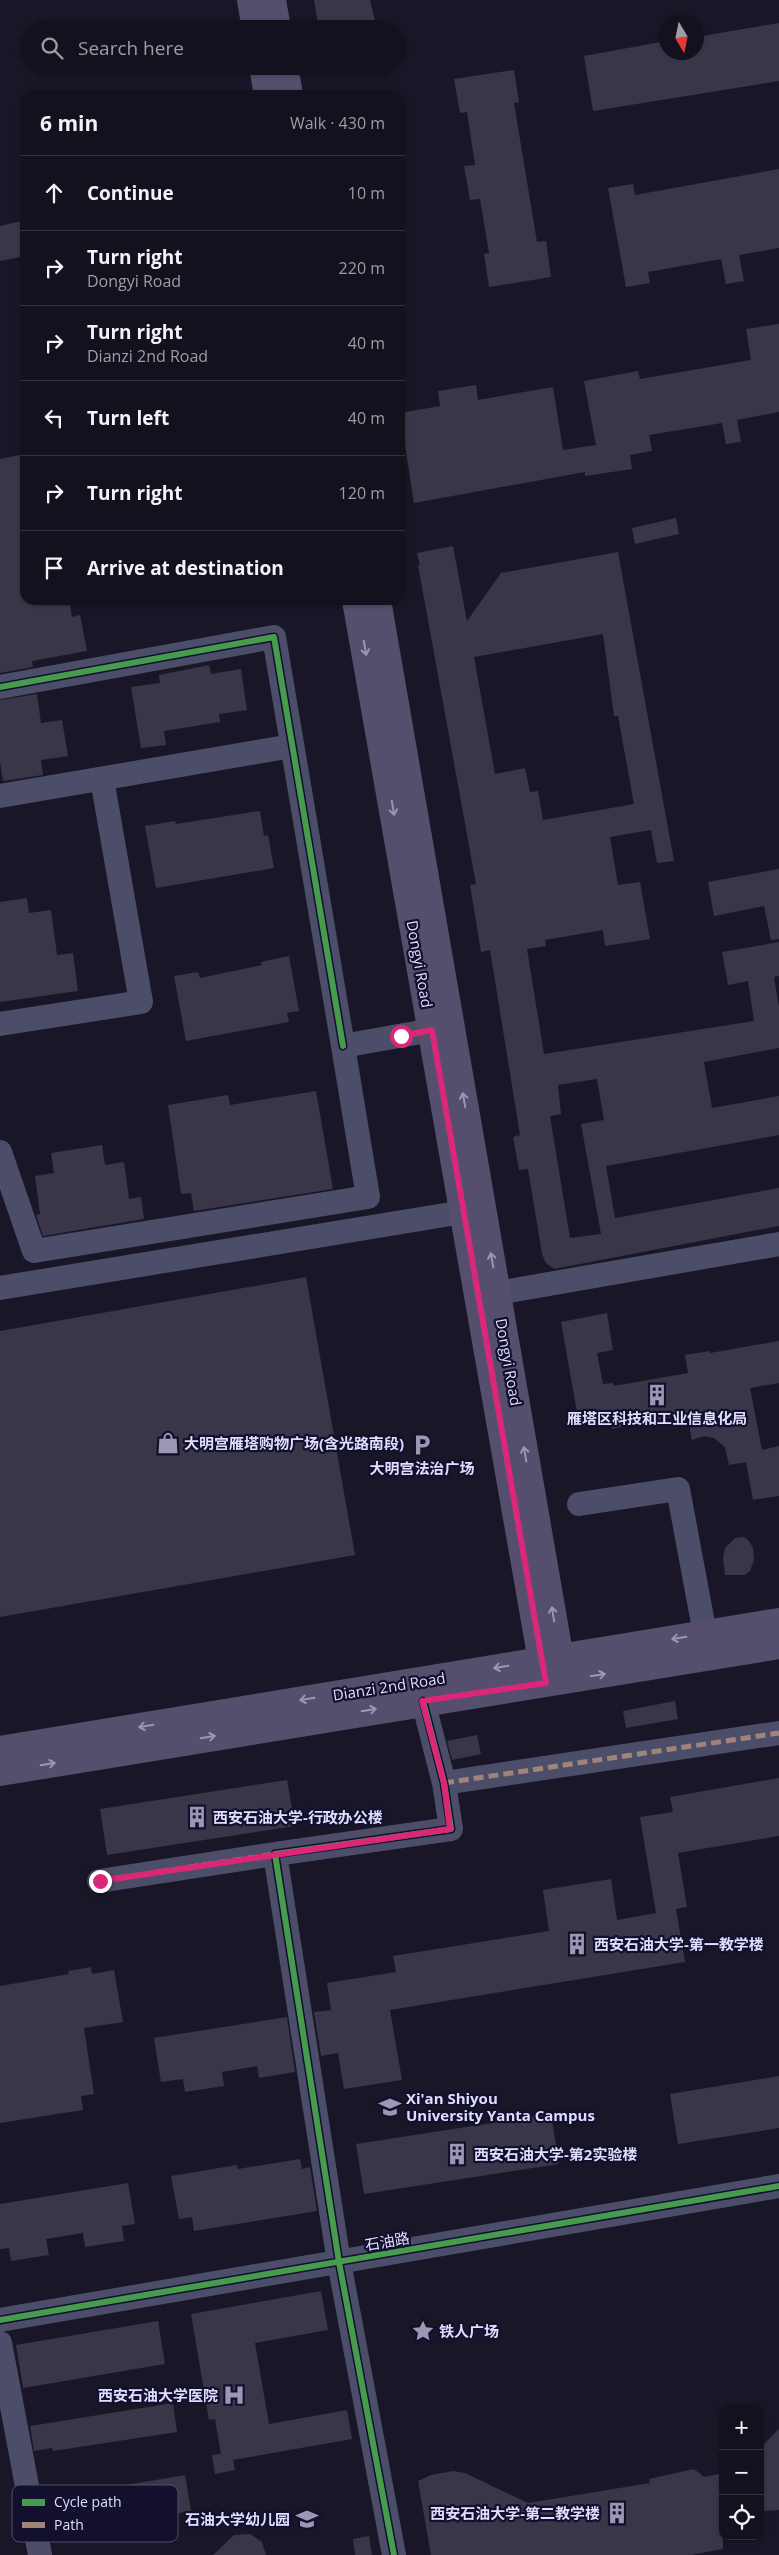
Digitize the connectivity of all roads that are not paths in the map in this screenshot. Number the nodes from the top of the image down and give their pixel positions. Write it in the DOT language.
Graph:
graph roads {
  1 [pos="252,0"];
  2 [pos="272,0"];
  3 [pos="255,20"];
  4 [pos="275,20"];
  5 [pos="265,75"];
  6 [pos="286,75"];
  7 [pos="267,90"];
  8 [pos="288,90"];
  9 [pos="357,605"];
  10 [pos="378,605"];
  11 [pos="0,687"];
  12 [pos="292,746"];
  13 [pos="102,779"];
  14 [pos="0,796"];
  15 [pos="0,1024"];
  16 [pos="432,1030"];
  17 [pos="343,1046"];
  18 [pos="0,1152"];
  19 [pos="463,1212"];
  20 [pos="779,1244"];
  21 [pos="0,1288"];
  22 [pos="498,1293"];
  23 [pos="579,1504"];
  24 [pos="779,1622"];
  25 [pos="705,1634"];
  26 [pos="779,1645"];
  27 [pos="553,1670"];
  28 [pos="422,1701"];
  29 [pos="779,1733"];
  30 [pos="0,1750"];
  31 [pos="0,1772"];
  32 [pos="444,1783"];
  33 [pos="275,1854"];
  34 [pos="100,1881"];
  35 [pos="779,2186"];
  36 [pos="339,2262"];
  37 [pos="0,2320"];
  38 [pos="0,2343"];
  39 [pos="27,2485"];
  40 [pos="38,2542"];
  41 [pos="40,2555"];
  42 [pos="394,2555"];
  1 -- 3 [label="main road"];
  2 -- 4 [label="main road"];
  5 -- 7 [label="main road"];
  6 -- 8 [label="main road"];
  9 -- 16 [label="main road, Dongyi Road, one-way"];
  22 -- 10 [label="main road, Dongyi Road, one-way"];
  11 -- 12 [label="street"];
  12 -- 13 [label="street"];
  12 -- 17 [label="street"];
  13 -- 14 [label="street"];
  13 -- 15 [label="street"];
  16 -- 17 [label="street"];
  16 -- 19 [label="main road, Dongyi Road"];
  17 -- 18 [label="street"];
  19 -- 21 [label="street"];
  19 -- 27 [label="main road, Dongyi Road"];
  20 -- 22 [label="street"];
  27 -- 22 [label="main road, Dongyi Road, one-way"];
  23 -- 25 [label="street"];
  24 -- 25 [label="main road, Dianzi 2nd Road"];
  25 -- 27 [label="main road, Dianzi 2nd Road, one-way"];
  27 -- 26 [label="main road, Dianzi 2nd Road, one-way"];
  27 -- 28 [label="main road, Dianzi 2nd Road"];
  27 -- 30 [label="main road, Dianzi 2nd Road, one-way"];
  31 -- 28 [label="main road, Dianzi 2nd Road, one-way"];
  28 -- 32 [label="street"];
  29 -- 32 [label="street"];
  32 -- 33 [label="street"];
  33 -- 34 [label="street"];
  33 -- 36 [label="street"];
  35 -- 36 [label="street, 石油路"];
  36 -- 37 [label="street, 石油路"];
  36 -- 42 [label="street"];
  38 -- 39 [label="street"];
  40 -- 41 [label="street"];
}
